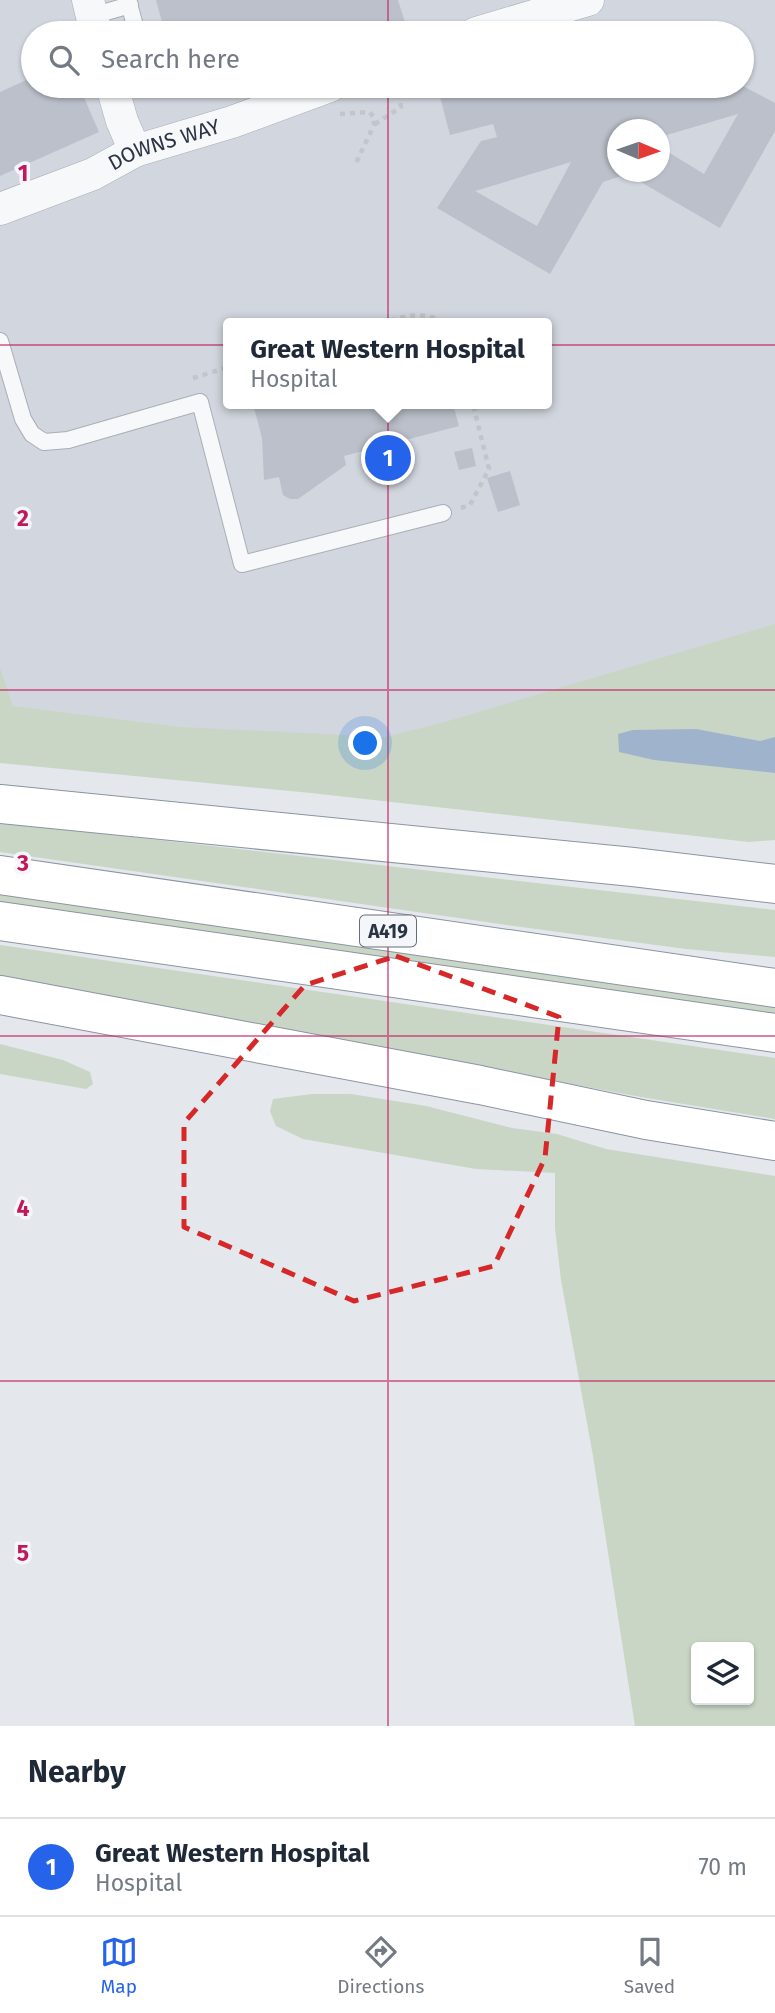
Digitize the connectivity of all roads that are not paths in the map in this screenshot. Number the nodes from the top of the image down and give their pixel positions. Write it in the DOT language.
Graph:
graph roads {
  1 [pos="589,0"];
  2 [pos="129,2"];
  3 [pos="92,16"];
  4 [pos="134,21"];
  5 [pos="517,21"];
  6 [pos="115,98"];
  7 [pos="338,99"];
  8 [pos="135,151"];
  9 [pos="0,209"];
  10 [pos="0,341"];
  11 [pos="443,513"];
  12 [pos="0,804"];
  13 [pos="0,875"];
  14 [pos="775,884"];
  15 [pos="0,921"];
  16 [pos="775,988"];
  17 [pos="0,995"];
  18 [pos="775,1033"];
  19 [pos="775,1141"];
  1 -- 5 [label="street"];
  2 -- 3 [label="lane"];
  2 -- 4 [label="lane"];
  6 -- 8 [label="street"];
  7 -- 8 [label="street, DOWNS WAY"];
  8 -- 9 [label="street, DOWNS WAY"];
  10 -- 11 [label="lane"];
  12 -- 14 [label="highway"];
  13 -- 16 [label="highway, A419"];
  15 -- 18 [label="highway, A419"];
  17 -- 19 [label="highway"];
}
